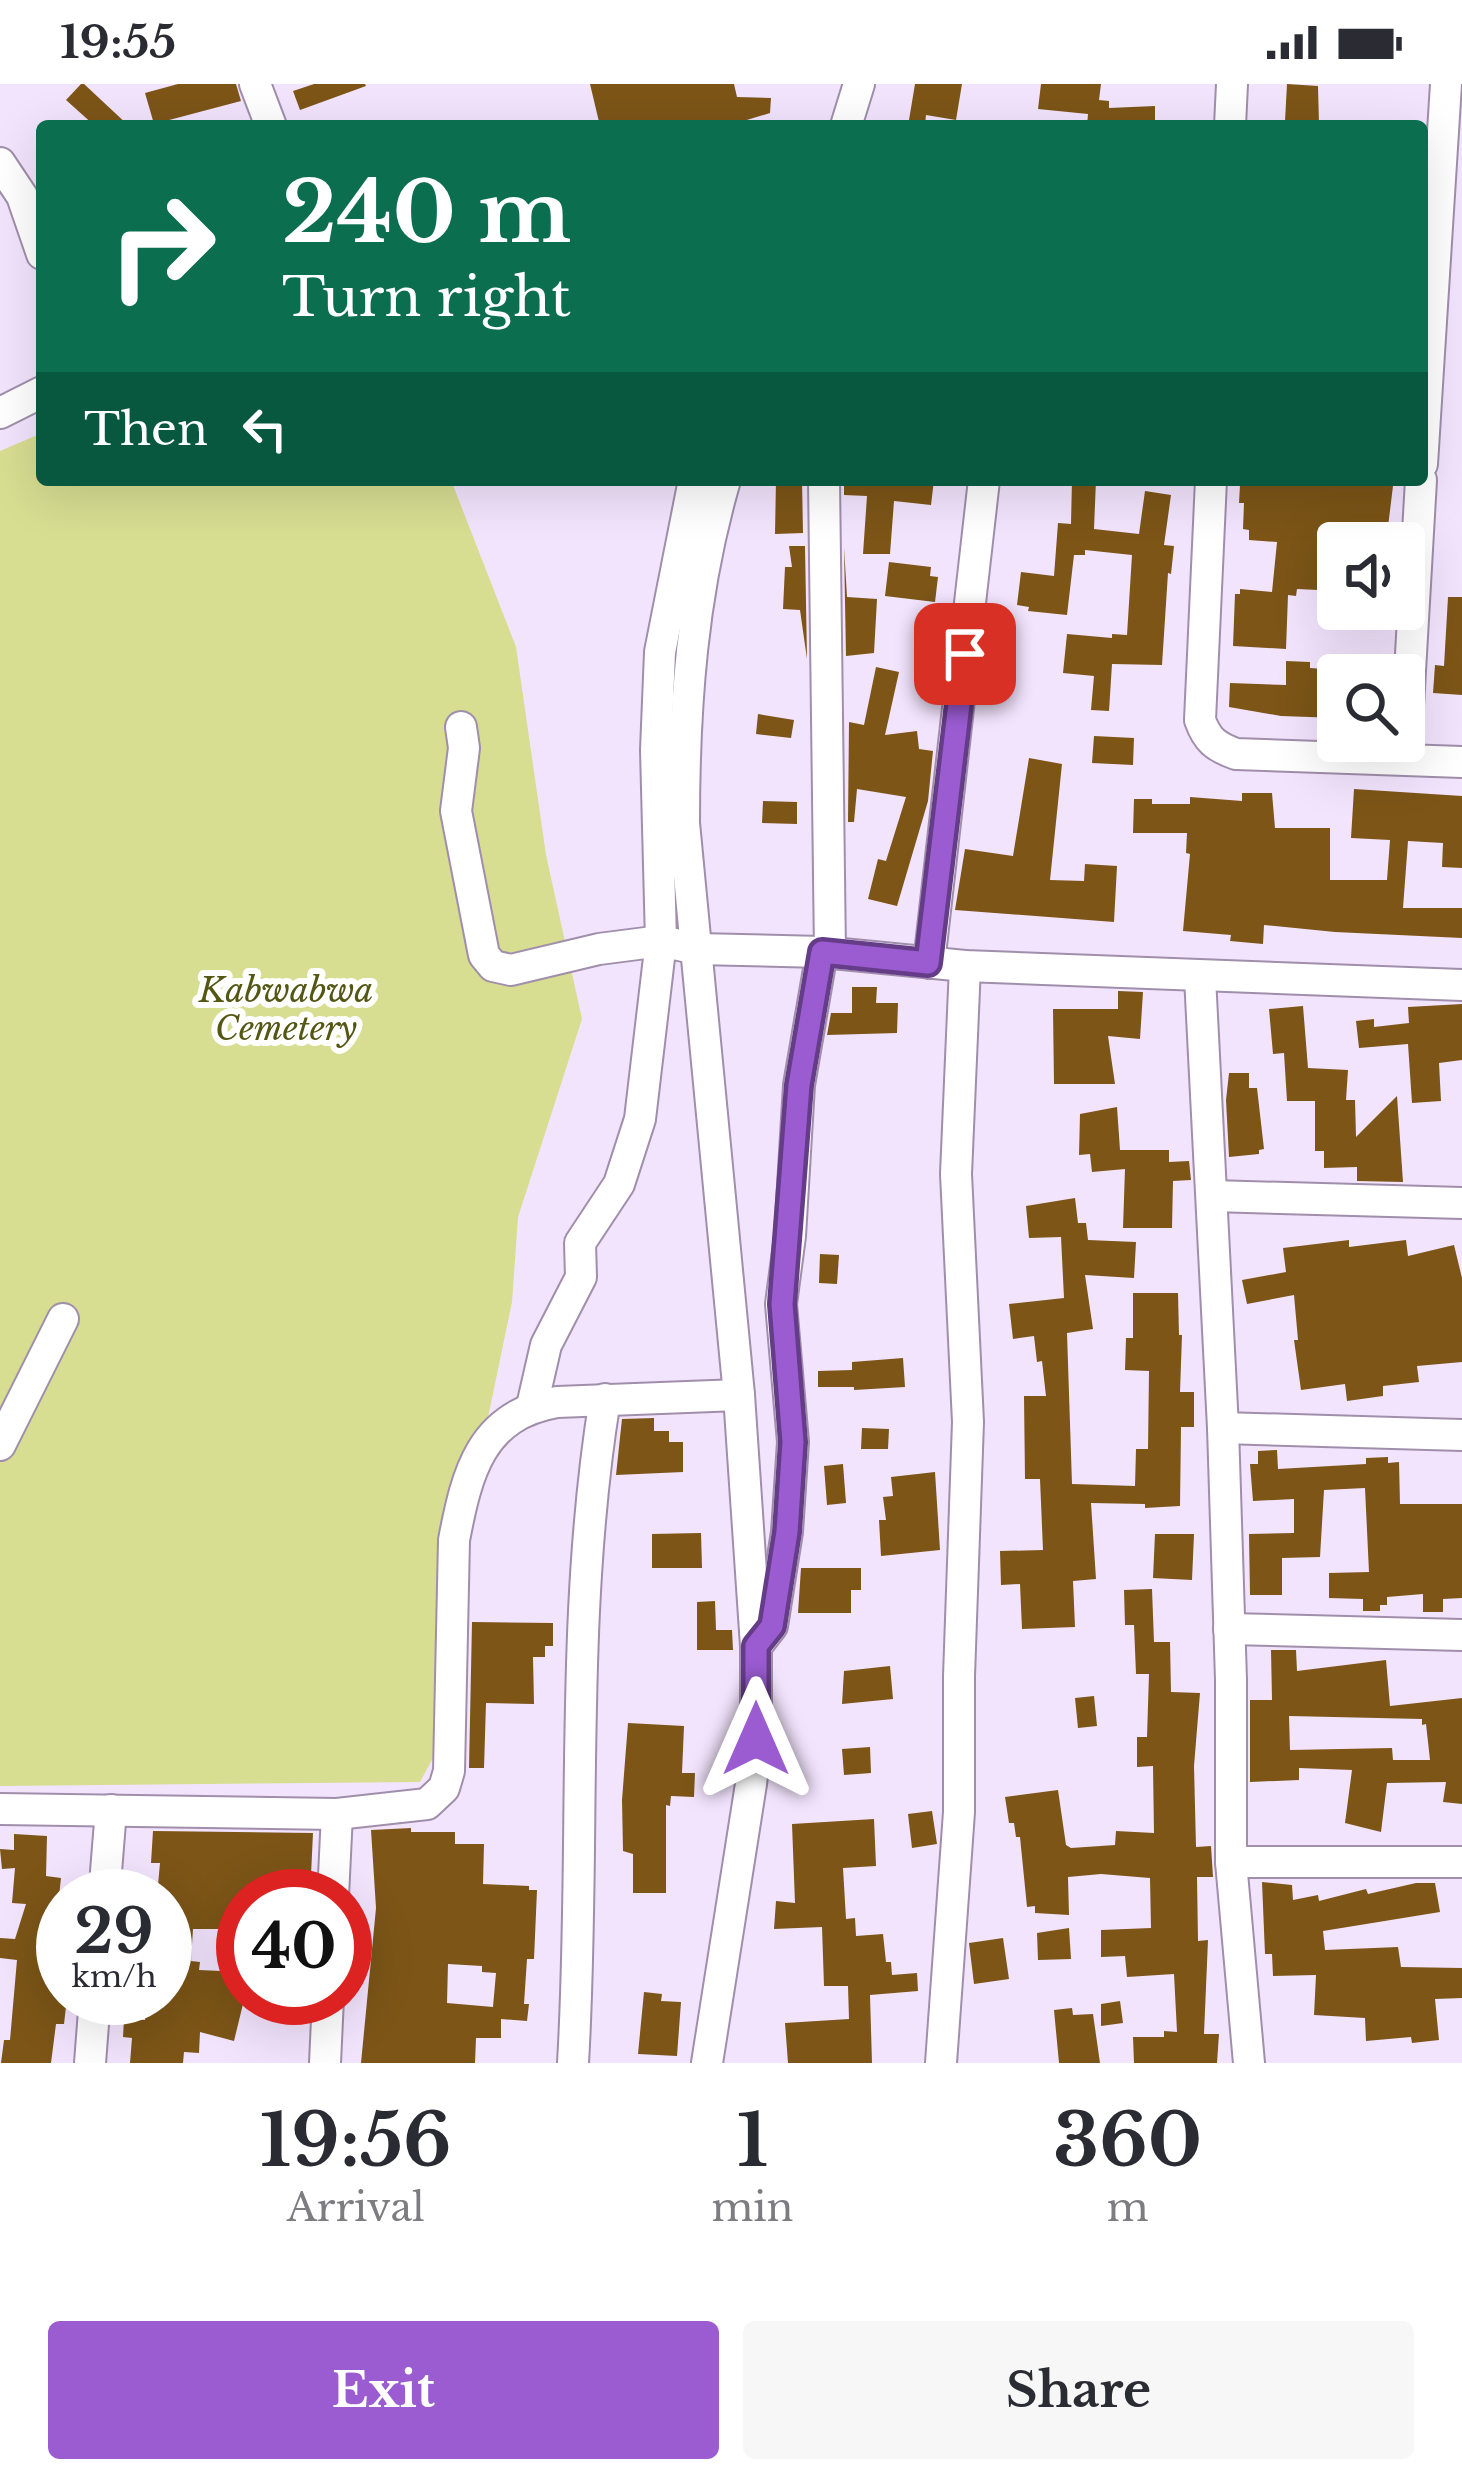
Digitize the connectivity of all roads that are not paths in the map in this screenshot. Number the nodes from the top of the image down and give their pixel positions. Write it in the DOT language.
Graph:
graph roads {
  1 [pos="255,84"];
  2 [pos="859,84"];
  3 [pos="1232,84"];
  4 [pos="1446,84"];
  5 [pos="269,120"];
  6 [pos="848,120"];
  7 [pos="1229,120"];
  8 [pos="0,163"];
  9 [pos="36,237"];
  10 [pos="1428,369"];
  11 [pos="36,395"];
  12 [pos="0,413"];
  13 [pos="693,486"];
  14 [pos="723,486"];
  15 [pos="824,486"];
  16 [pos="983,486"];
  17 [pos="1211,486"];
  18 [pos="1421,486"];
  19 [pos="1411,654"];
  20 [pos="461,727"];
  21 [pos="1317,756"];
  22 [pos="1425,759"];
  23 [pos="1462,762"];
  24 [pos="661,940"];
  25 [pos="697,950"];
  26 [pos="826,953"];
  27 [pos="928,963"];
  28 [pos="965,966"];
  29 [pos="1200,977"];
  30 [pos="1462,986"];
  31 [pos="1212,1196"];
  32 [pos="1462,1202"];
  33 [pos="63,1319"];
  34 [pos="739,1395"];
  35 [pos="605,1399"];
  36 [pos="532,1406"];
  37 [pos="1223,1428"];
  38 [pos="1462,1435"];
  39 [pos="0,1445"];
  40 [pos="1229,1629"];
  41 [pos="1462,1635"];
  42 [pos="756,1646"];
  43 [pos="0,1809"];
  44 [pos="111,1810"];
  45 [pos="337,1814"];
  46 [pos="1231,1862"];
  47 [pos="1462,1862"];
  48 [pos="106,1869"];
  49 [pos="334,1869"];
  50 [pos="93,2025"];
  51 [pos="327,2025"];
  52 [pos="90,2063"];
  53 [pos="325,2063"];
  54 [pos="573,2063"];
  55 [pos="707,2063"];
  56 [pos="941,2063"];
  57 [pos="1249,2063"];
  1 -- 5 [label="street"];
  2 -- 6 [label="street"];
  3 -- 7 [label="street"];
  4 -- 10 [label="street"];
  8 -- 9 [label="street"];
  11 -- 12 [label="street"];
  13 -- 24 [label="street"];
  14 -- 25 [label="street"];
  15 -- 26 [label="street"];
  16 -- 27 [label="street"];
  17 -- 21 [label="street"];
  18 -- 19 [label="street"];
  20 -- 24 [label="street"];
  22 -- 23 [label="street"];
  24 -- 25 [label="street"];
  24 -- 36 [label="street"];
  25 -- 26 [label="street"];
  25 -- 34 [label="street"];
  26 -- 27 [label="street"];
  26 -- 42 [label="street"];
  27 -- 28 [label="street"];
  28 -- 29 [label="street"];
  28 -- 56 [label="street"];
  29 -- 30 [label="street"];
  29 -- 31 [label="street"];
  31 -- 32 [label="street"];
  31 -- 37 [label="street"];
  33 -- 39 [label="street"];
  34 -- 35 [label="street"];
  34 -- 42 [label="street"];
  35 -- 36 [label="street"];
  35 -- 54 [label="street"];
  36 -- 45 [label="street"];
  37 -- 38 [label="street"];
  37 -- 40 [label="street"];
  40 -- 41 [label="street"];
  40 -- 46 [label="street"];
  42 -- 55 [label="street"];
  43 -- 44 [label="street"];
  44 -- 45 [label="street"];
  44 -- 48 [label="street"];
  45 -- 49 [label="street"];
  46 -- 47 [label="street"];
  46 -- 57 [label="street"];
  50 -- 52 [label="street"];
  51 -- 53 [label="street"];
}
